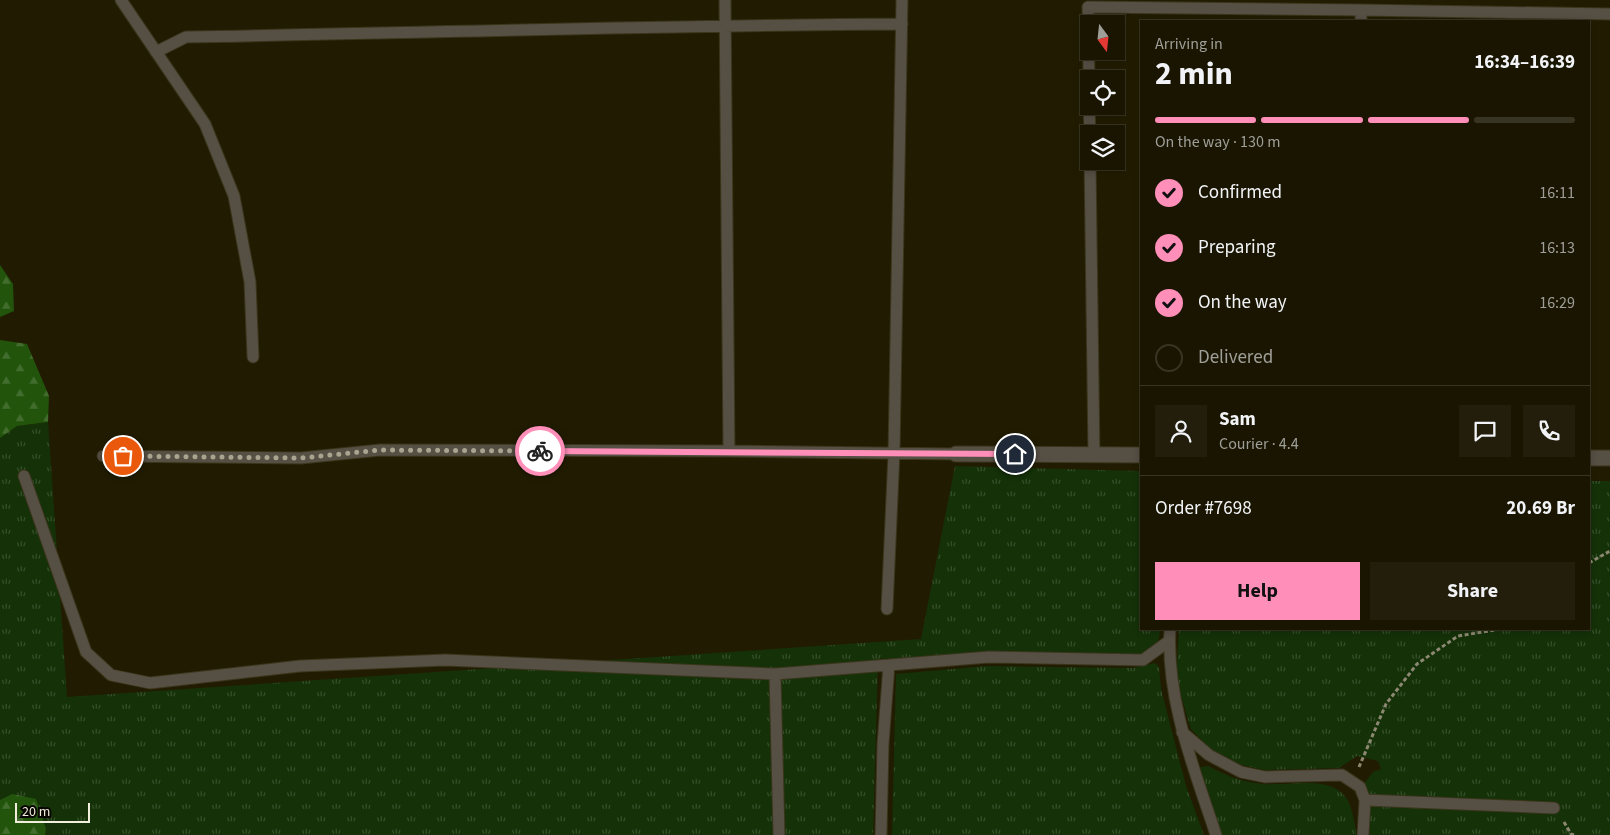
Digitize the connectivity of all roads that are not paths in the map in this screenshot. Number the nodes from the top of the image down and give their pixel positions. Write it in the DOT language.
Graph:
graph roads {
  1 [pos="121,0"];
  2 [pos="725,0"];
  3 [pos="902,0"];
  4 [pos="1610,14"];
  5 [pos="1361,16"];
  6 [pos="902,24"];
  7 [pos="726,25"];
  8 [pos="156,52"];
  9 [pos="1089,70"];
  10 [pos="1090,170"];
  11 [pos="253,358"];
  12 [pos="729,451"];
  13 [pos="894,453"];
  14 [pos="956,454"];
  15 [pos="1094,455"];
  16 [pos="1140,455"];
  17 [pos="103,456"];
  18 [pos="1590,458"];
  19 [pos="1610,458"];
  20 [pos="24,476"];
  21 [pos="887,609"];
  22 [pos="1170,635"];
  23 [pos="889,665"];
  24 [pos="775,674"];
  25 [pos="1182,732"];
  26 [pos="1365,800"];
  27 [pos="1554,808"];
  28 [pos="779,835"];
  29 [pos="881,835"];
  30 [pos="1216,835"];
  31 [pos="1363,835"];
  1 -- 8 [label="lane"];
  2 -- 7 [label="lane"];
  3 -- 6 [label="lane"];
  4 -- 5 [label="lane"];
  5 -- 9 [label="lane"];
  6 -- 7 [label="lane"];
  6 -- 13 [label="lane"];
  7 -- 8 [label="lane"];
  7 -- 12 [label="lane"];
  8 -- 11 [label="lane"];
  10 -- 15 [label="lane"];
  12 -- 13 [label="lane"];
  12 -- 17 [label="lane"];
  13 -- 14 [label="lane"];
  13 -- 21 [label="lane"];
  14 -- 15 [label="street"];
  15 -- 16 [label="street"];
  18 -- 19 [label="street"];
  20 -- 24 [label="lane"];
  22 -- 23 [label="lane"];
  22 -- 25 [label="lane"];
  23 -- 24 [label="lane"];
  23 -- 29 [label="lane"];
  24 -- 28 [label="lane"];
  25 -- 26 [label="lane"];
  25 -- 30 [label="lane"];
  26 -- 27 [label="lane"];
  26 -- 31 [label="lane"];
}
